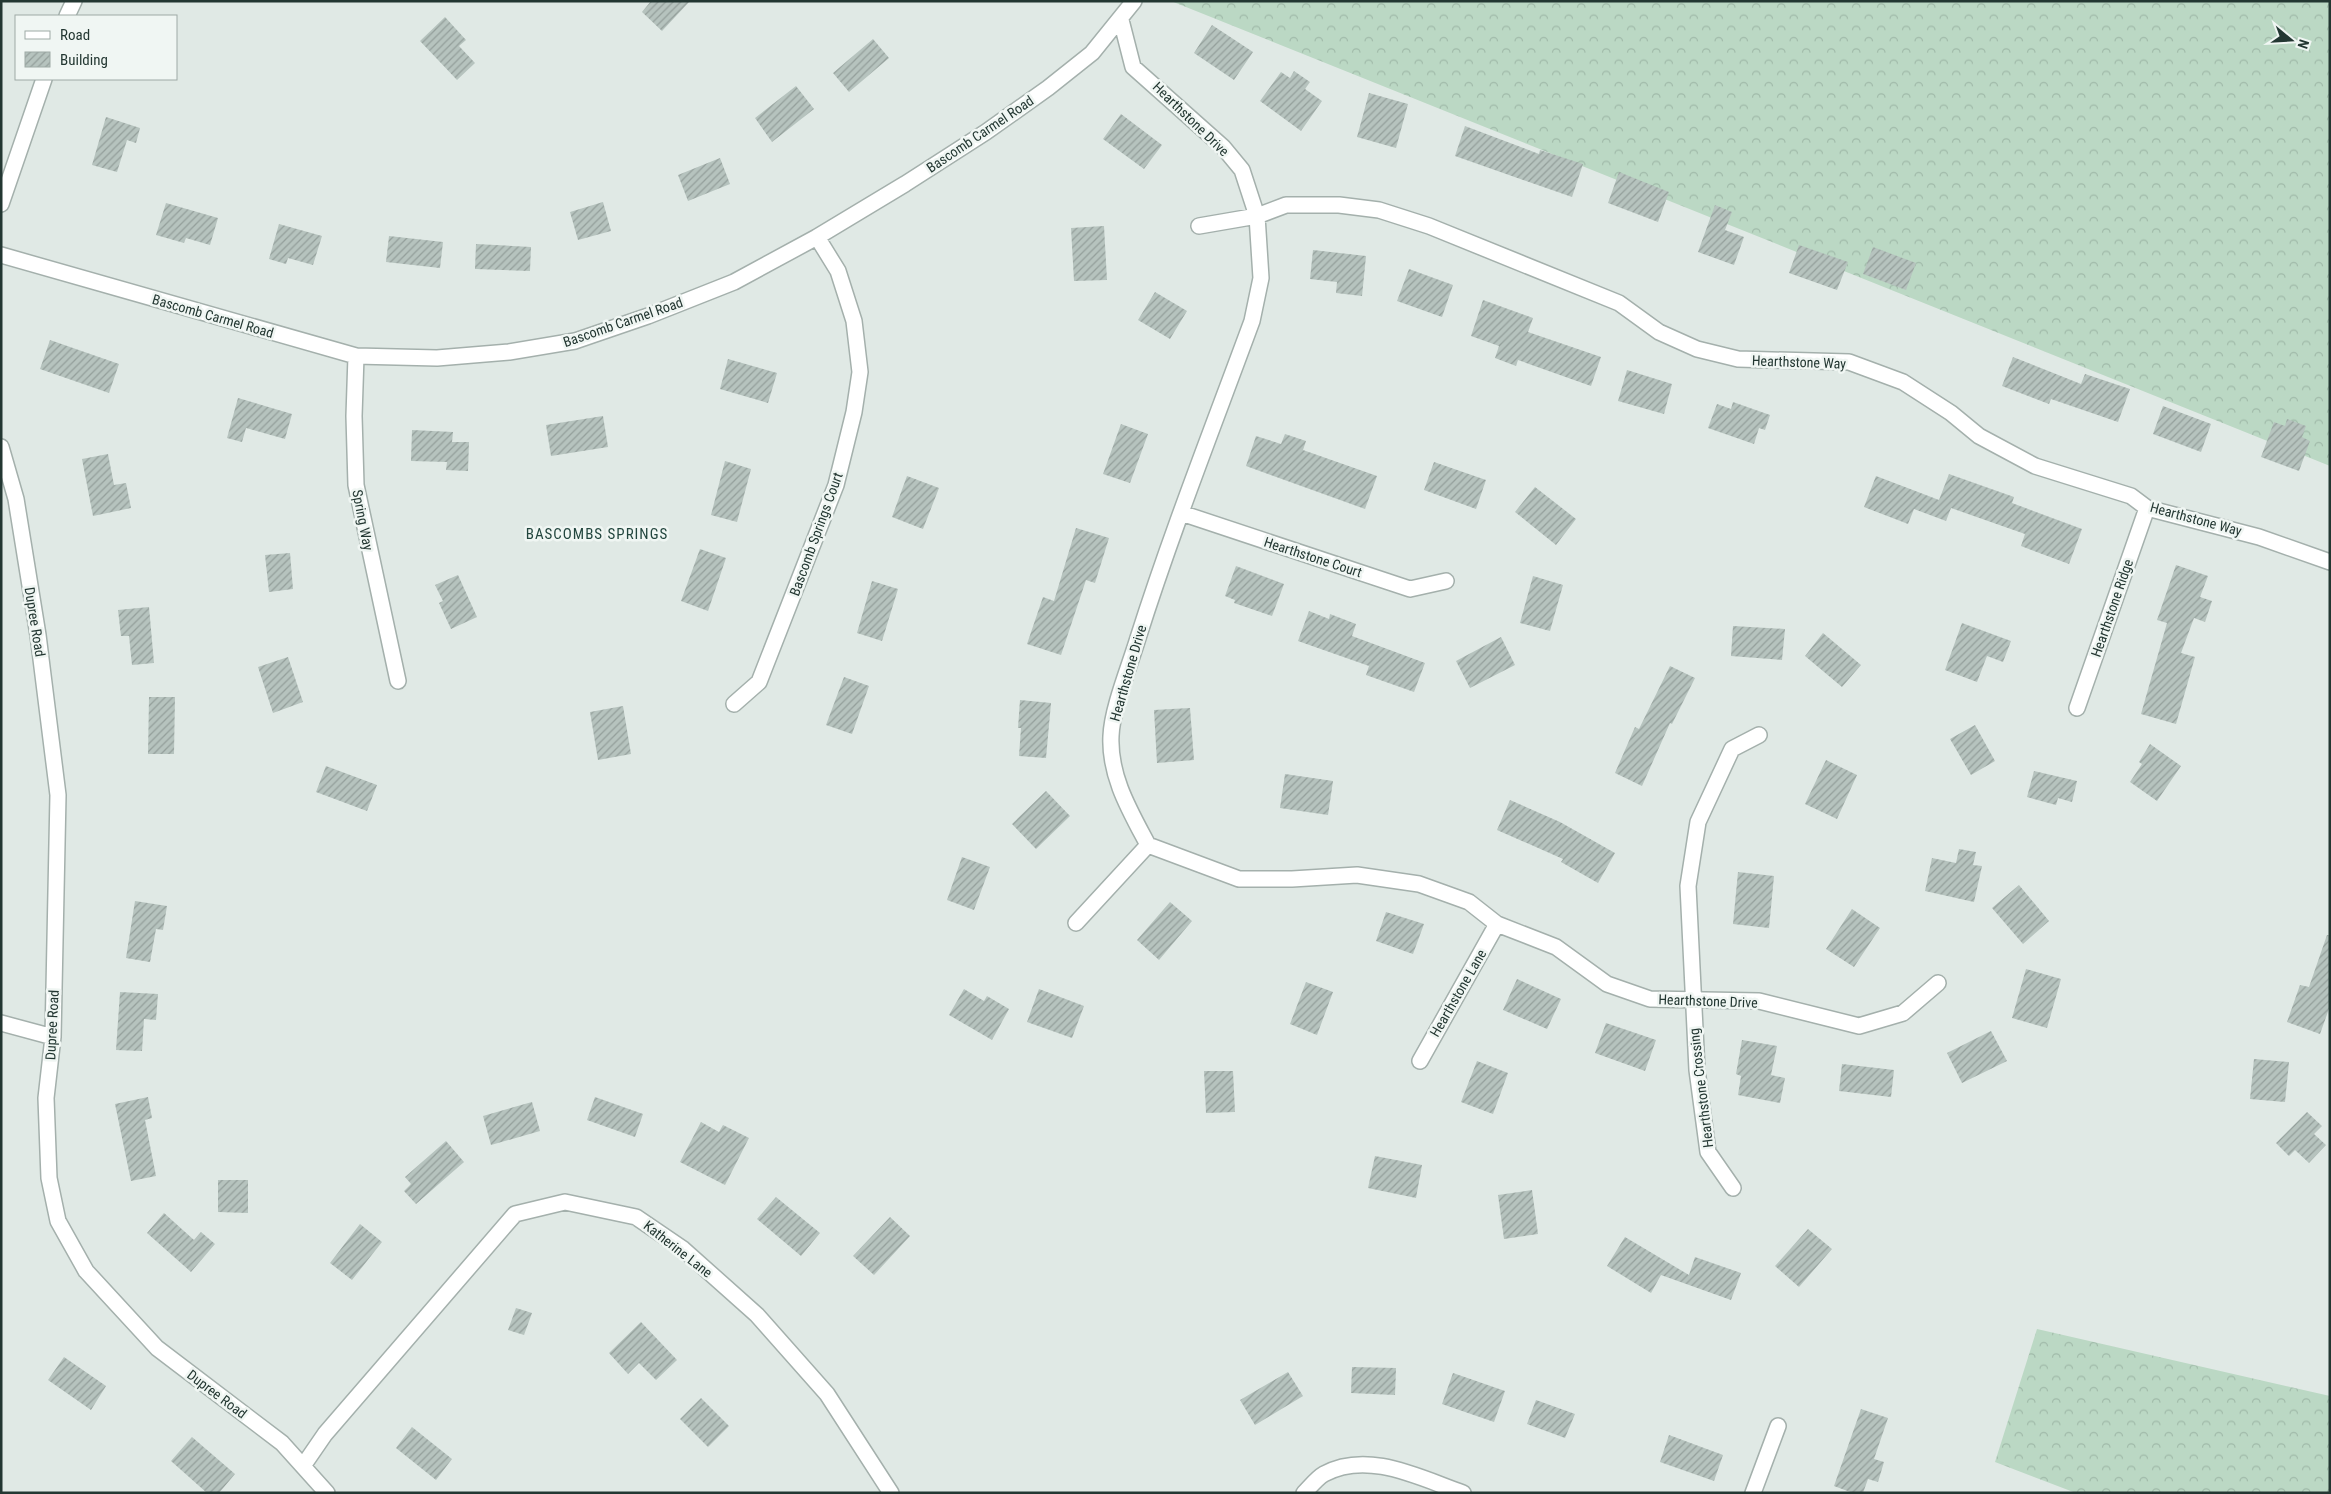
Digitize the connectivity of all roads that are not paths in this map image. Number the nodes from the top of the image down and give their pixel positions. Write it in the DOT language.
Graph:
graph roads {
  1 [pos="74,1"];
  2 [pos="1134,1"];
  3 [pos="67,15"];
  4 [pos="1121,20"];
  5 [pos="44,80"];
  6 [pos="1,204"];
  7 [pos="1257,216"];
  8 [pos="1199,226"];
  9 [pos="817,237"];
  10 [pos="1,255"];
  11 [pos="356,356"];
  12 [pos="1,447"];
  13 [pos="2147,508"];
  14 [pos="1182,513"];
  15 [pos="2330,562"];
  16 [pos="1446,581"];
  17 [pos="398,681"];
  18 [pos="734,704"];
  19 [pos="2077,708"];
  20 [pos="1759,735"];
  21 [pos="1148,845"];
  22 [pos="1076,924"];
  23 [pos="1497,924"];
  24 [pos="1938,983"];
  25 [pos="1692,999"];
  26 [pos="1,1023"];
  27 [pos="53,1036"];
  28 [pos="1420,1061"];
  29 [pos="1733,1188"];
  30 [pos="1778,1426"];
  31 [pos="303,1466"];
  32 [pos="327,1493"];
  33 [pos="892,1493"];
  34 [pos="1304,1493"];
  35 [pos="1463,1493"];
  36 [pos="1753,1493"];
  1 -- 3 [label="street"];
  2 -- 4 [label="street, Bascomb Carmel Road"];
  4 -- 7 [label="street, Hearthstone Drive"];
  4 -- 9 [label="street, Bascomb Carmel Road"];
  5 -- 6 [label="street"];
  7 -- 8 [label="street, Hearthstone Way"];
  7 -- 13 [label="street, Hearthstone Way"];
  7 -- 14 [label="street, Hearthstone Drive"];
  9 -- 11 [label="street, Bascomb Carmel Road"];
  9 -- 18 [label="street, Bascomb Springs Court"];
  10 -- 11 [label="street, Bascomb Carmel Road"];
  11 -- 17 [label="street, Spring Way"];
  12 -- 27 [label="street, Dupree Road"];
  13 -- 15 [label="street, Hearthstone Way"];
  13 -- 19 [label="street, Hearthstone Ridge"];
  14 -- 16 [label="street, Hearthstone Court"];
  14 -- 21 [label="street, Hearthstone Drive"];
  20 -- 25 [label="street, Hearthstone Crossing"];
  21 -- 22 [label="street"];
  21 -- 23 [label="street, Hearthstone Drive"];
  23 -- 25 [label="street, Hearthstone Drive"];
  23 -- 28 [label="street, Hearthstone Lane"];
  24 -- 25 [label="street, Hearthstone Drive"];
  25 -- 29 [label="street, Hearthstone Crossing"];
  26 -- 27 [label="street"];
  27 -- 31 [label="street, Dupree Road"];
  30 -- 36 [label="street"];
  31 -- 32 [label="street, Dupree Road"];
  31 -- 33 [label="street, Katherine Lane"];
  34 -- 35 [label="street"];
}
